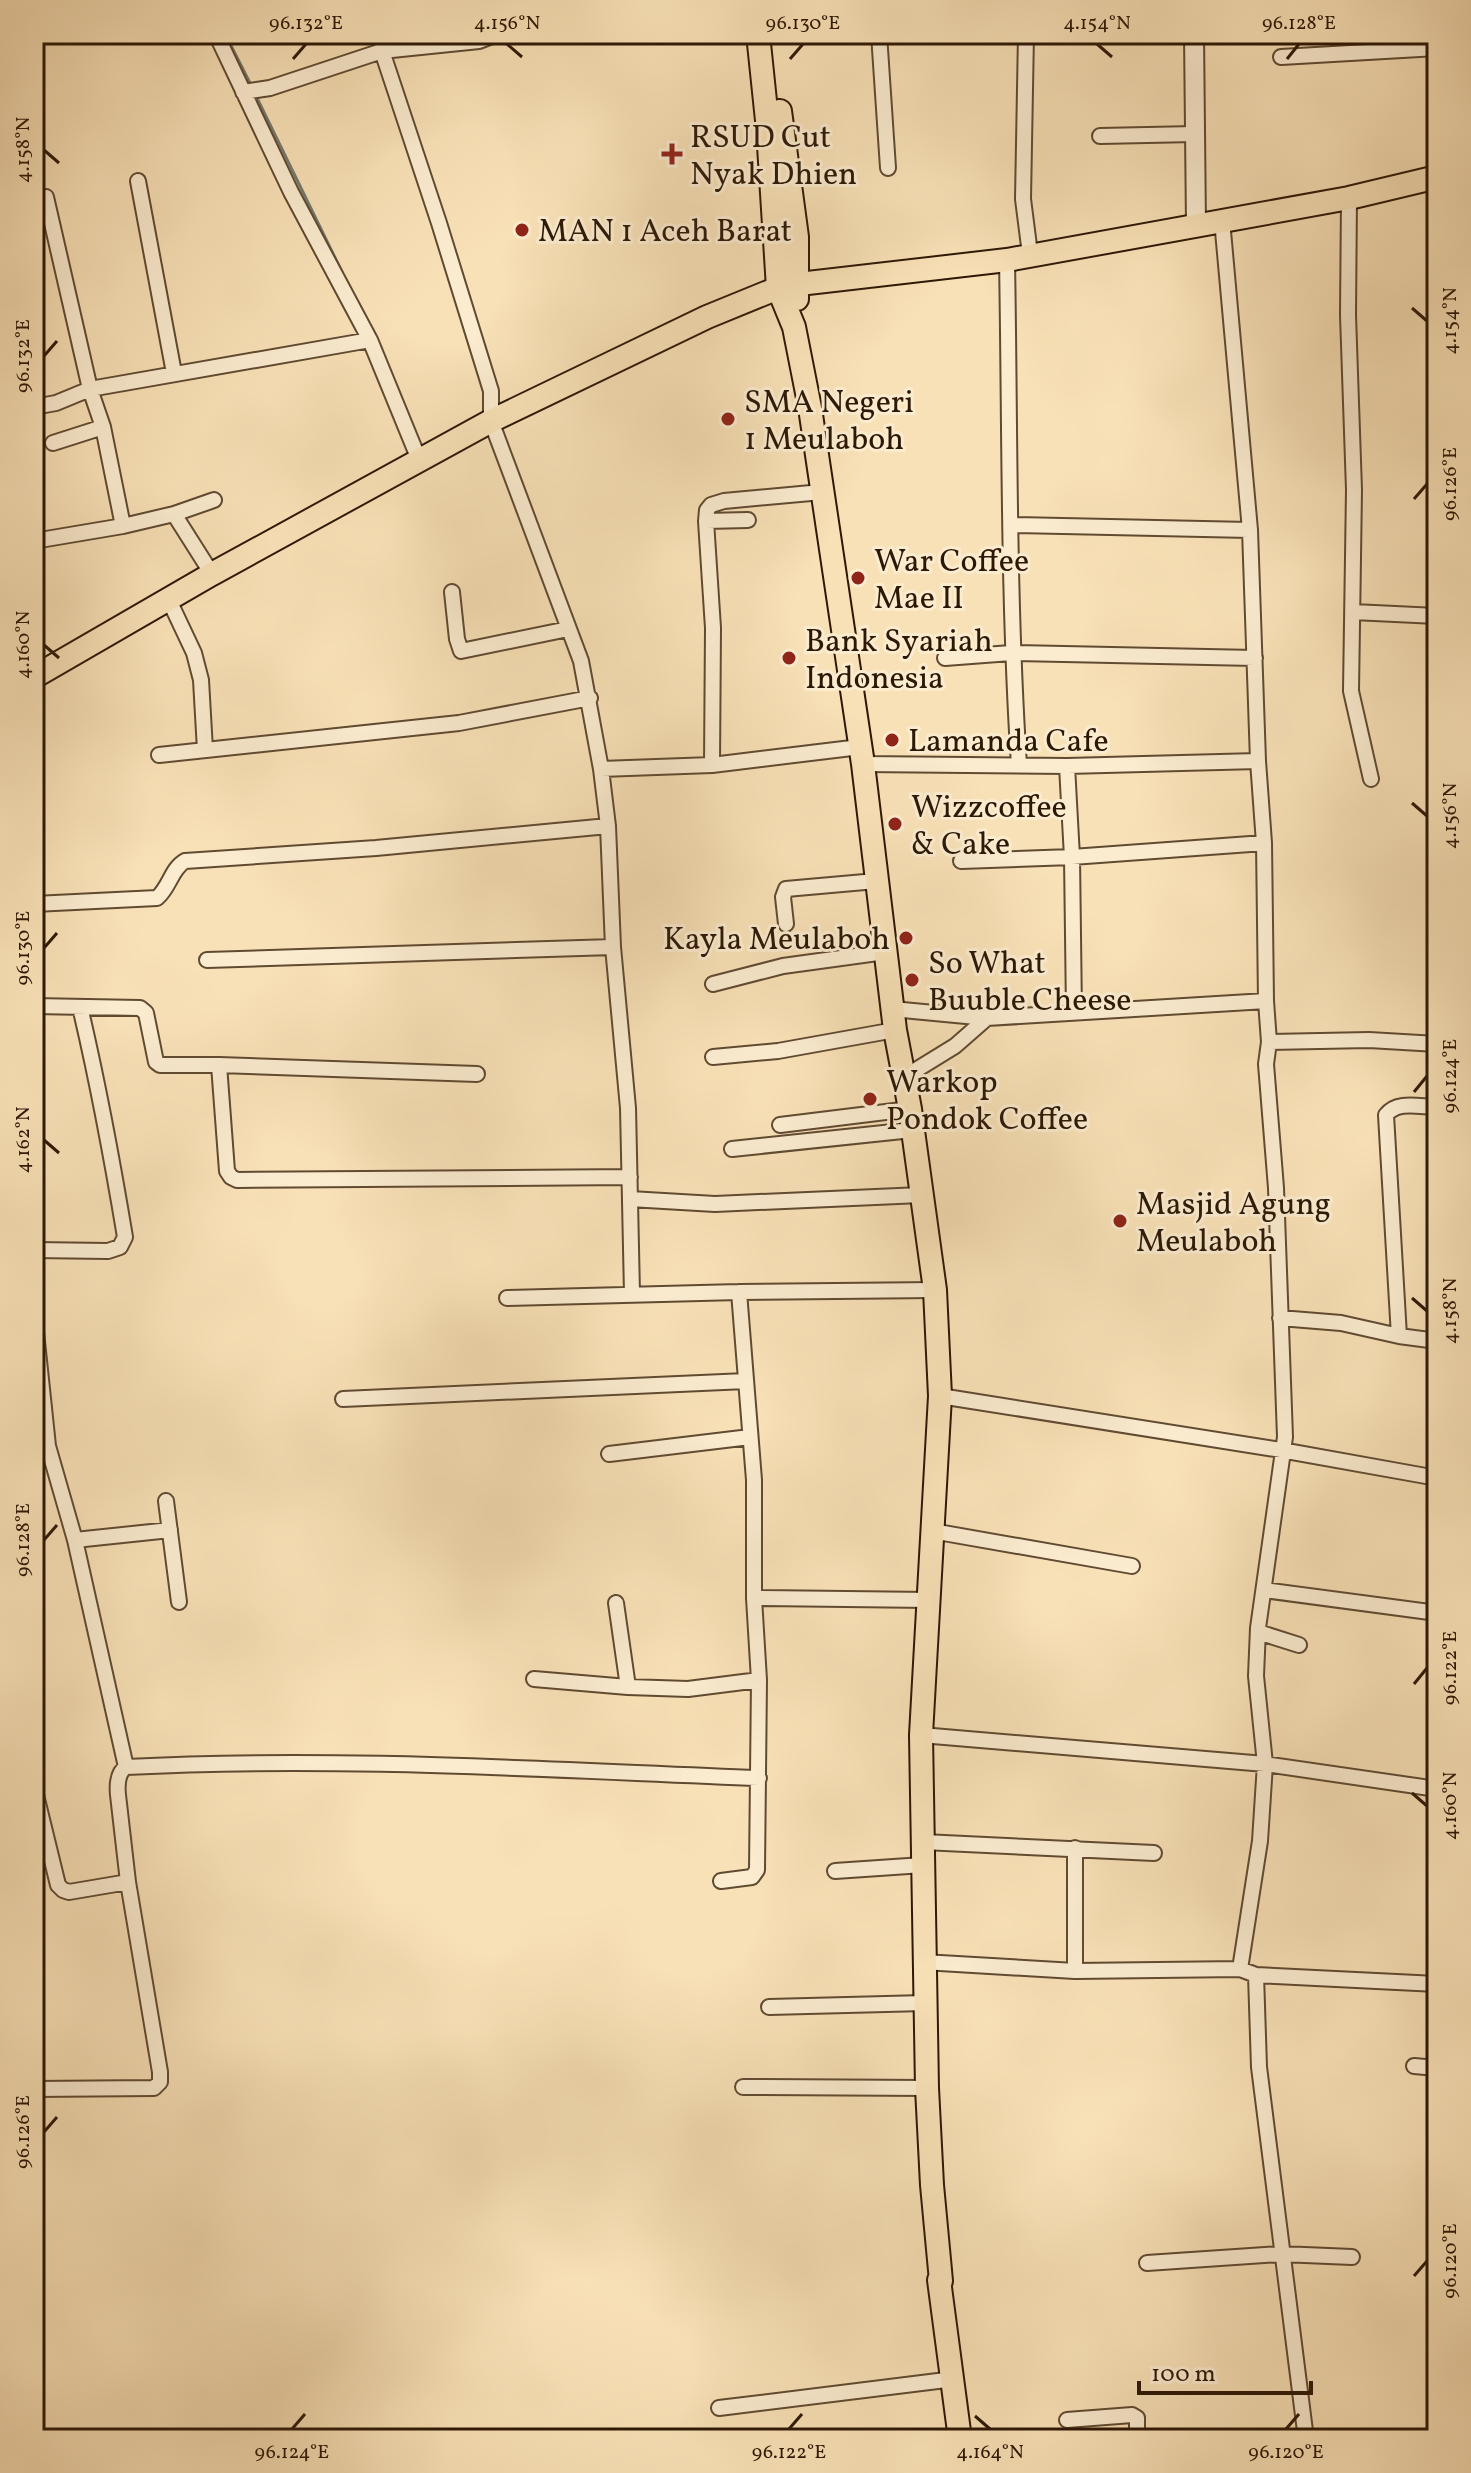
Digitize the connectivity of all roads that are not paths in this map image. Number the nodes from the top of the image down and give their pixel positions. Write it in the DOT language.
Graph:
graph roads {
  1 [pos="216,34"];
  2 [pos="383,34"];
  3 [pos="497,34"];
  4 [pos="758,34"];
  5 [pos="770,34"];
  6 [pos="879,34"];
  7 [pos="1026,34"];
  8 [pos="1194,34"];
  9 [pos="1437,48"];
  10 [pos="382,51"];
  11 [pos="1281,57"];
  12 [pos="257,90"];
  13 [pos="1195,134"];
  14 [pos="1100,136"];
  15 [pos="1437,160"];
  16 [pos="888,168"];
  17 [pos="1437,177"];
  18 [pos="138,181"];
  19 [pos="46,197"];
  20 [pos="1349,198"];
  21 [pos="1222,220"];
  22 [pos="1196,226"];
  23 [pos="1030,254"];
  24 [pos="1007,260"];
  25 [pos="788,286"];
  26 [pos="370,340"];
  27 [pos="174,373"];
  28 [pos="90,389"];
  29 [pos="34,407"];
  30 [pos="491,421"];
  31 [pos="103,427"];
  32 [pos="53,443"];
  33 [pos="420,462"];
  34 [pos="822,492"];
  35 [pos="214,500"];
  36 [pos="174,514"];
  37 [pos="748,520"];
  38 [pos="706,521"];
  39 [pos="1012,525"];
  40 [pos="123,526"];
  41 [pos="1250,530"];
  42 [pos="34,541"];
  43 [pos="212,574"];
  44 [pos="452,592"];
  45 [pos="169,600"];
  46 [pos="1353,612"];
  47 [pos="1437,616"];
  48 [pos="568,629"];
  49 [pos="1011,653"];
  50 [pos="945,658"];
  51 [pos="1255,658"];
  52 [pos="34,677"];
  53 [pos="590,698"];
  54 [pos="205,750"];
  55 [pos="159,755"];
  56 [pos="862,755"];
  57 [pos="1258,761"];
  58 [pos="712,765"];
  59 [pos="1019,765"];
  60 [pos="1067,766"];
  61 [pos="601,769"];
  62 [pos="1371,779"];
  63 [pos="608,826"];
  64 [pos="1264,843"];
  65 [pos="1072,857"];
  66 [pos="961,861"];
  67 [pos="876,881"];
  68 [pos="34,904"];
  69 [pos="786,924"];
  70 [pos="613,947"];
  71 [pos="885,952"];
  72 [pos="207,960"];
  73 [pos="713,984"];
  74 [pos="1266,1001"];
  75 [pos="34,1006"];
  76 [pos="80,1007"];
  77 [pos="1074,1013"];
  78 [pos="987,1018"];
  79 [pos="893,1020"];
  80 [pos="1269,1042"];
  81 [pos="1437,1044"];
  82 [pos="713,1057"];
  83 [pos="219,1065"];
  84 [pos="477,1074"];
  85 [pos="903,1078"];
  86 [pos="1437,1107"];
  87 [pos="911,1120"];
  88 [pos="780,1125"];
  89 [pos="732,1149"];
  90 [pos="630,1177"];
  91 [pos="921,1195"];
  92 [pos="630,1199"];
  93 [pos="34,1250"];
  94 [pos="935,1290"];
  95 [pos="739,1292"];
  96 [pos="632,1294"];
  97 [pos="507,1298"];
  98 [pos="34,1313"];
  99 [pos="1280,1318"];
  100 [pos="1399,1336"];
  101 [pos="1437,1341"];
  102 [pos="746,1381"];
  103 [pos="38,1396"];
  104 [pos="940,1396"];
  105 [pos="343,1399"];
  106 [pos="750,1437"];
  107 [pos="1281,1450"];
  108 [pos="609,1454"];
  109 [pos="1437,1478"];
  110 [pos="166,1501"];
  111 [pos="170,1530"];
  112 [pos="932,1531"];
  113 [pos="75,1540"];
  114 [pos="1132,1566"];
  115 [pos="1264,1590"];
  116 [pos="754,1598"];
  117 [pos="930,1600"];
  118 [pos="179,1602"];
  119 [pos="616,1603"];
  120 [pos="1437,1613"];
  121 [pos="1258,1632"];
  122 [pos="1299,1645"];
  123 [pos="534,1679"];
  124 [pos="759,1680"];
  125 [pos="628,1687"];
  126 [pos="921,1735"];
  127 [pos="1265,1764"];
  128 [pos="126,1767"];
  129 [pos="759,1778"];
  130 [pos="1437,1789"];
  131 [pos="36,1795"];
  132 [pos="923,1842"];
  133 [pos="1075,1848"];
  134 [pos="1154,1853"];
  135 [pos="923,1865"];
  136 [pos="835,1871"];
  137 [pos="721,1881"];
  138 [pos="128,1882"];
  139 [pos="923,1962"];
  140 [pos="1240,1969"];
  141 [pos="1075,1971"];
  142 [pos="1256,1975"];
  143 [pos="1437,1984"];
  144 [pos="925,2003"];
  145 [pos="769,2007"];
  146 [pos="1414,2066"];
  147 [pos="1437,2068"];
  148 [pos="743,2087"];
  149 [pos="927,2088"];
  150 [pos="34,2089"];
  151 [pos="1281,2254"];
  152 [pos="1352,2257"];
  153 [pos="1147,2263"];
  154 [pos="954,2379"];
  155 [pos="719,2408"];
  156 [pos="1067,2420"];
  157 [pos="960,2439"];
  158 [pos="1137,2439"];
  159 [pos="1306,2439"];
  1 -- 12 [label="street"];
  2 -- 10 [label="street"];
  3 -- 10 [label="street"];
  4 -- 25 [label="main road"];
  5 -- 25 [label="main road"];
  6 -- 16 [label="street"];
  7 -- 23 [label="street"];
  8 -- 13 [label="street"];
  9 -- 11 [label="street"];
  10 -- 12 [label="street"];
  10 -- 30 [label="street"];
  12 -- 26 [label="street"];
  13 -- 14 [label="street"];
  13 -- 22 [label="street"];
  15 -- 17 [label="street"];
  17 -- 20 [label="main road"];
  18 -- 27 [label="street"];
  19 -- 28 [label="street"];
  20 -- 21 [label="main road"];
  20 -- 46 [label="street"];
  21 -- 22 [label="main road"];
  21 -- 41 [label="street"];
  22 -- 23 [label="main road"];
  23 -- 24 [label="main road"];
  24 -- 25 [label="main road"];
  24 -- 39 [label="street"];
  25 -- 30 [label="main road"];
  25 -- 34 [label="main road"];
  26 -- 27 [label="street"];
  26 -- 33 [label="street"];
  27 -- 28 [label="street"];
  28 -- 29 [label="street"];
  28 -- 31 [label="street"];
  30 -- 33 [label="main road"];
  30 -- 48 [label="street"];
  31 -- 32 [label="street"];
  31 -- 40 [label="street"];
  33 -- 43 [label="main road"];
  34 -- 38 [label="street"];
  34 -- 56 [label="main road"];
  35 -- 36 [label="street"];
  36 -- 40 [label="street"];
  36 -- 43 [label="street"];
  37 -- 38 [label="street"];
  38 -- 58 [label="street"];
  39 -- 41 [label="street"];
  39 -- 49 [label="street"];
  40 -- 42 [label="street"];
  41 -- 51 [label="street"];
  43 -- 45 [label="main road"];
  44 -- 48 [label="street"];
  45 -- 52 [label="main road"];
  45 -- 54 [label="street"];
  46 -- 47 [label="street"];
  46 -- 62 [label="street"];
  48 -- 53 [label="street"];
  49 -- 50 [label="street"];
  49 -- 51 [label="street"];
  49 -- 59 [label="street"];
  51 -- 57 [label="street"];
  53 -- 54 [label="street"];
  53 -- 61 [label="street"];
  54 -- 55 [label="street"];
  56 -- 58 [label="street"];
  56 -- 59 [label="street"];
  56 -- 67 [label="main road"];
  57 -- 60 [label="street"];
  57 -- 64 [label="street"];
  58 -- 61 [label="street"];
  59 -- 60 [label="street"];
  60 -- 65 [label="street"];
  61 -- 63 [label="street"];
  63 -- 68 [label="street"];
  63 -- 70 [label="street"];
  64 -- 65 [label="street"];
  64 -- 74 [label="street"];
  65 -- 66 [label="street"];
  65 -- 77 [label="street"];
  67 -- 69 [label="street"];
  67 -- 71 [label="main road"];
  70 -- 72 [label="street"];
  70 -- 90 [label="street"];
  71 -- 73 [label="street"];
  71 -- 79 [label="main road"];
  74 -- 77 [label="street"];
  74 -- 80 [label="street"];
  75 -- 76 [label="street"];
  76 -- 83 [label="street"];
  76 -- 93 [label="street"];
  77 -- 78 [label="street"];
  78 -- 79 [label="street"];
  78 -- 85 [label="street"];
  79 -- 82 [label="street"];
  79 -- 85 [label="main road"];
  80 -- 81 [label="street"];
  80 -- 99 [label="street"];
  83 -- 84 [label="street"];
  83 -- 90 [label="street"];
  85 -- 87 [label="main road"];
  86 -- 100 [label="street"];
  87 -- 88 [label="street"];
  87 -- 89 [label="street"];
  87 -- 91 [label="main road"];
  90 -- 92 [label="street"];
  91 -- 92 [label="street"];
  91 -- 94 [label="main road"];
  92 -- 96 [label="street"];
  94 -- 95 [label="street"];
  94 -- 104 [label="main road"];
  95 -- 96 [label="street"];
  95 -- 102 [label="street"];
  96 -- 97 [label="street"];
  98 -- 103 [label="street"];
  99 -- 100 [label="street"];
  99 -- 107 [label="street"];
  100 -- 101 [label="street"];
  102 -- 105 [label="street"];
  102 -- 106 [label="street"];
  103 -- 113 [label="street"];
  104 -- 107 [label="street"];
  104 -- 112 [label="main road"];
  106 -- 108 [label="street"];
  106 -- 116 [label="street"];
  107 -- 109 [label="street"];
  107 -- 115 [label="street"];
  110 -- 111 [label="street"];
  111 -- 113 [label="street"];
  111 -- 118 [label="street"];
  112 -- 114 [label="street"];
  112 -- 117 [label="main road"];
  113 -- 128 [label="street"];
  115 -- 120 [label="street"];
  115 -- 121 [label="street"];
  116 -- 117 [label="street"];
  116 -- 124 [label="street"];
  117 -- 126 [label="main road"];
  119 -- 125 [label="street"];
  121 -- 122 [label="street"];
  121 -- 127 [label="street"];
  123 -- 125 [label="street"];
  124 -- 125 [label="street"];
  124 -- 129 [label="street"];
  126 -- 127 [label="street"];
  126 -- 132 [label="main road"];
  127 -- 130 [label="street"];
  127 -- 140 [label="street"];
  128 -- 129 [label="street"];
  128 -- 138 [label="street"];
  129 -- 137 [label="street"];
  131 -- 138 [label="street"];
  132 -- 133 [label="street"];
  132 -- 135 [label="main road"];
  133 -- 134 [label="street"];
  133 -- 141 [label="street"];
  135 -- 136 [label="street"];
  135 -- 139 [label="main road"];
  138 -- 150 [label="street"];
  139 -- 141 [label="street"];
  139 -- 144 [label="main road"];
  140 -- 141 [label="street"];
  140 -- 142 [label="street"];
  142 -- 143 [label="street"];
  142 -- 151 [label="street"];
  144 -- 145 [label="street"];
  144 -- 149 [label="main road"];
  146 -- 147 [label="street"];
  148 -- 149 [label="street"];
  149 -- 154 [label="main road"];
  151 -- 152 [label="street"];
  151 -- 153 [label="street"];
  151 -- 159 [label="street"];
  154 -- 155 [label="street"];
  154 -- 157 [label="main road"];
  156 -- 158 [label="street"];
}
